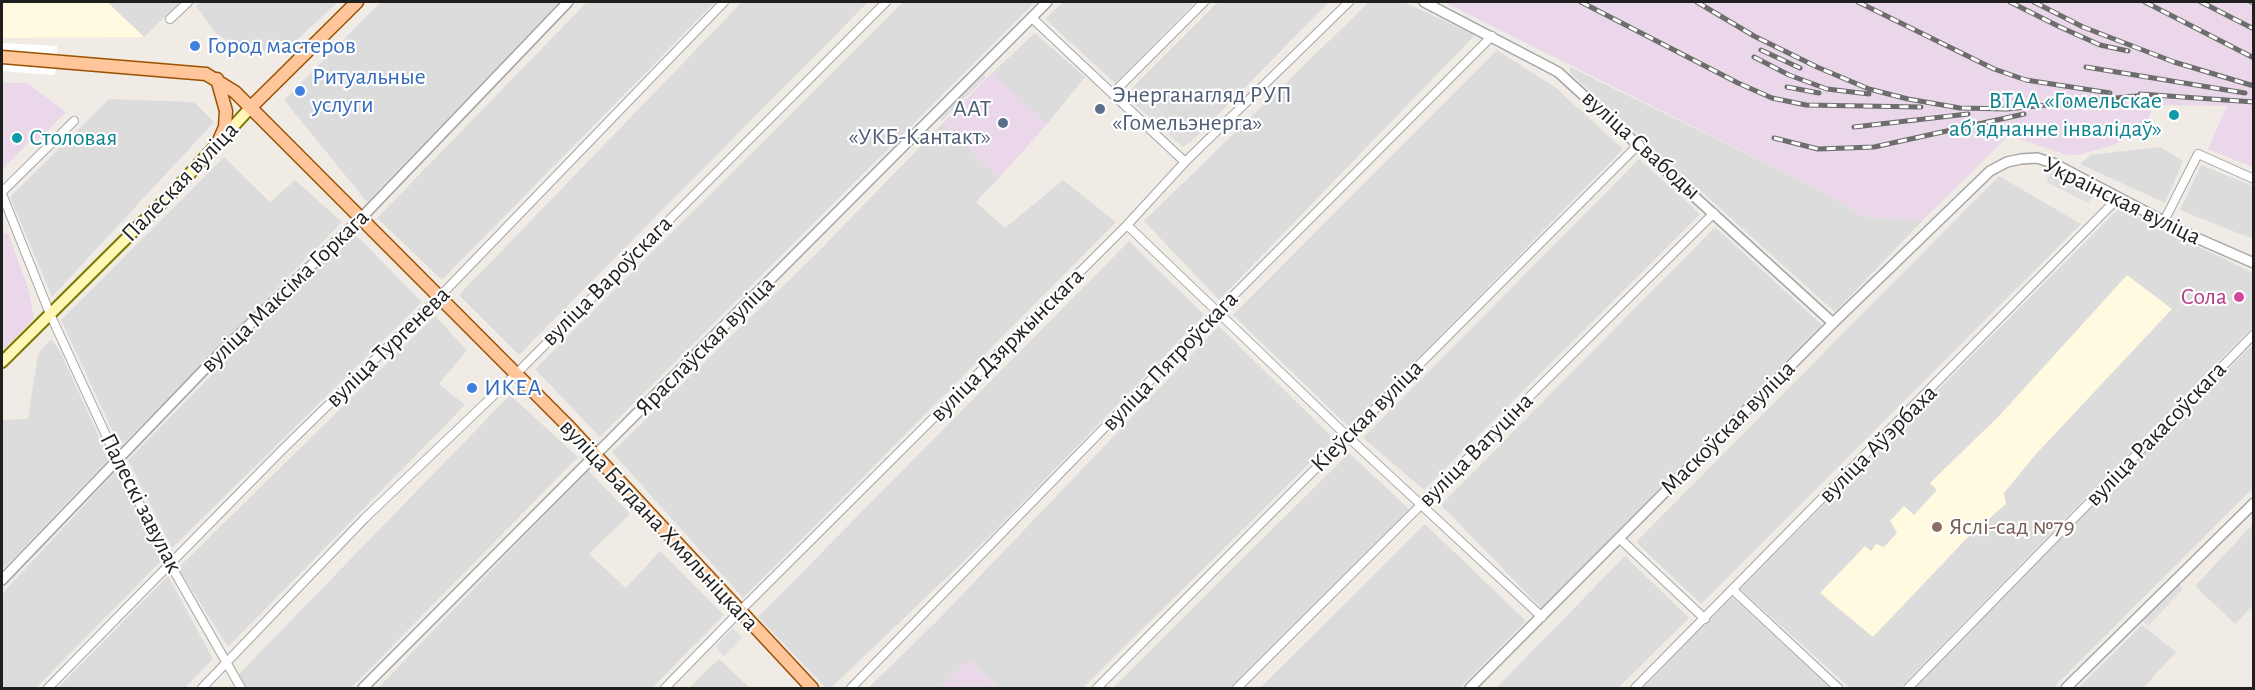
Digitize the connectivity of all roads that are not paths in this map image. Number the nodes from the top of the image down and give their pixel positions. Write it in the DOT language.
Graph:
graph roads {
  1 [pos="188,2"];
  2 [pos="357,2"];
  3 [pos="568,2"];
  4 [pos="724,2"];
  5 [pos="886,2"];
  6 [pos="1047,2"];
  7 [pos="1204,2"];
  8 [pos="1349,2"];
  9 [pos="1424,2"];
  10 [pos="1032,18"];
  11 [pos="170,19"];
  12 [pos="1492,36"];
  13 [pos="2,57"];
  14 [pos="217,79"];
  15 [pos="1113,93"];
  16 [pos="251,107"];
  17 [pos="74,121"];
  18 [pos="218,143"];
  19 [pos="1640,144"];
  20 [pos="1185,162"];
  21 [pos="1990,171"];
  22 [pos="2253,179"];
  23 [pos="2,193"];
  24 [pos="2118,198"];
  25 [pos="1714,213"];
  26 [pos="359,218"];
  27 [pos="2164,221"];
  28 [pos="1127,225"];
  29 [pos="2253,262"];
  30 [pos="439,296"];
  31 [pos="1218,311"];
  32 [pos="50,314"];
  33 [pos="1833,323"];
  34 [pos="2253,334"];
  35 [pos="2,362"];
  36 [pos="516,374"];
  37 [pos="1347,436"];
  38 [pos="596,456"];
  39 [pos="117,459"];
  40 [pos="2253,503"];
  41 [pos="1421,504"];
  42 [pos="1619,538"];
  43 [pos="170,564"];
  44 [pos="2,580"];
  45 [pos="1733,590"];
  46 [pos="740,611"];
  47 [pos="1542,616"];
  48 [pos="1705,619"];
  49 [pos="228,663"];
  50 [pos="48,688"];
  51 [pos="202,688"];
  52 [pos="241,688"];
  53 [pos="363,688"];
  54 [pos="665,688"];
  55 [pos="812,688"];
  56 [pos="851,688"];
  57 [pos="1097,688"];
  58 [pos="1238,688"];
  59 [pos="1470,688"];
  60 [pos="1635,688"];
  61 [pos="1838,688"];
  62 [pos="1908,688"];
  63 [pos="2066,688"];
  1 -- 11 [label="street"];
  2 -- 16 [label="main road, Палеская вуліца"];
  3 -- 26 [label="street, вуліца Максіма Горкага"];
  4 -- 30 [label="street, вуліца Тургенева"];
  5 -- 36 [label="street, вуліца Вароўскага"];
  6 -- 10 [label="street, Яраслаўская вуліца"];
  7 -- 15 [label="street"];
  8 -- 20 [label="street, вуліца Дзяржынскага"];
  9 -- 12 [label="street, вуліца Свабоды"];
  10 -- 15 [label="street"];
  10 -- 38 [label="street, Яраслаўская вуліца"];
  12 -- 19 [label="street, вуліца Свабоды"];
  12 -- 31 [label="street, вуліца Пятроўскага"];
  13 -- 14 [label="main road"];
  14 -- 16 [label="main road, вуліца Багдана Хмяльніцкага"];
  14 -- 18 [label="main road"];
  15 -- 20 [label="street"];
  16 -- 18 [label="main road, Палеская вуліца"];
  16 -- 26 [label="main road, вуліца Багдана Хмяльніцкага"];
  17 -- 23 [label="street"];
  18 -- 32 [label="main road, Палеская вуліца"];
  19 -- 25 [label="street, вуліца Свабоды"];
  19 -- 37 [label="street, Кіеўская вуліца"];
  20 -- 28 [label="street, вуліца Дзяржынскага"];
  21 -- 24 [label="street, Украінская вуліца"];
  21 -- 33 [label="street, Маскоўская вуліца"];
  22 -- 27 [label="street"];
  23 -- 32 [label="street, Палескі завулак"];
  24 -- 27 [label="street, Украінская вуліца"];
  24 -- 45 [label="street, вуліца Аўэрбаха"];
  25 -- 33 [label="street, вуліца Свабоды"];
  25 -- 41 [label="street, вуліца Ватуціна"];
  26 -- 30 [label="main road, вуліца Багдана Хмяльніцкага"];
  26 -- 39 [label="street, вуліца Максіма Горкага"];
  27 -- 29 [label="street, Украінская вуліца"];
  28 -- 31 [label="street"];
  28 -- 46 [label="street, вуліца Дзяржынскага"];
  30 -- 36 [label="main road, вуліца Багдана Хмяльніцкага"];
  30 -- 43 [label="street, вуліца Тургенева"];
  31 -- 37 [label="street"];
  31 -- 56 [label="street, вуліца Пятроўскага"];
  32 -- 35 [label="main road, Палеская вуліца"];
  32 -- 39 [label="street, Палескі завулак"];
  33 -- 42 [label="street, Маскоўская вуліца"];
  34 -- 62 [label="street, вуліца Ракасоўскага"];
  36 -- 38 [label="main road, вуліца Багдана Хмяльніцкага"];
  36 -- 49 [label="street, вуліца Вароўскага"];
  37 -- 41 [label="street"];
  37 -- 57 [label="street, Кіеўская вуліца"];
  38 -- 46 [label="main road, вуліца Багдана Хмяльніцкага"];
  38 -- 53 [label="street, Яраслаўская вуліца"];
  39 -- 43 [label="street, Палескі завулак"];
  39 -- 44 [label="street, вуліца Максіма Горкага"];
  40 -- 63 [label="street"];
  41 -- 47 [label="street"];
  41 -- 58 [label="street, вуліца Ватуціна"];
  42 -- 47 [label="street, Маскоўская вуліца"];
  42 -- 48 [label="street"];
  43 -- 49 [label="street, Палескі завулак"];
  43 -- 50 [label="street, вуліца Тургенева"];
  45 -- 48 [label="street, вуліца Аўэрбаха"];
  45 -- 61 [label="street"];
  46 -- 54 [label="street, вуліца Дзяржынскага"];
  46 -- 55 [label="main road, вуліца Багдана Хмяльніцкага"];
  47 -- 59 [label="street, Маскоўская вуліца"];
  48 -- 60 [label="street, вуліца Аўэрбаха"];
  49 -- 51 [label="street, вуліца Вароўскага"];
  49 -- 52 [label="street, Палескі завулак"];
}
